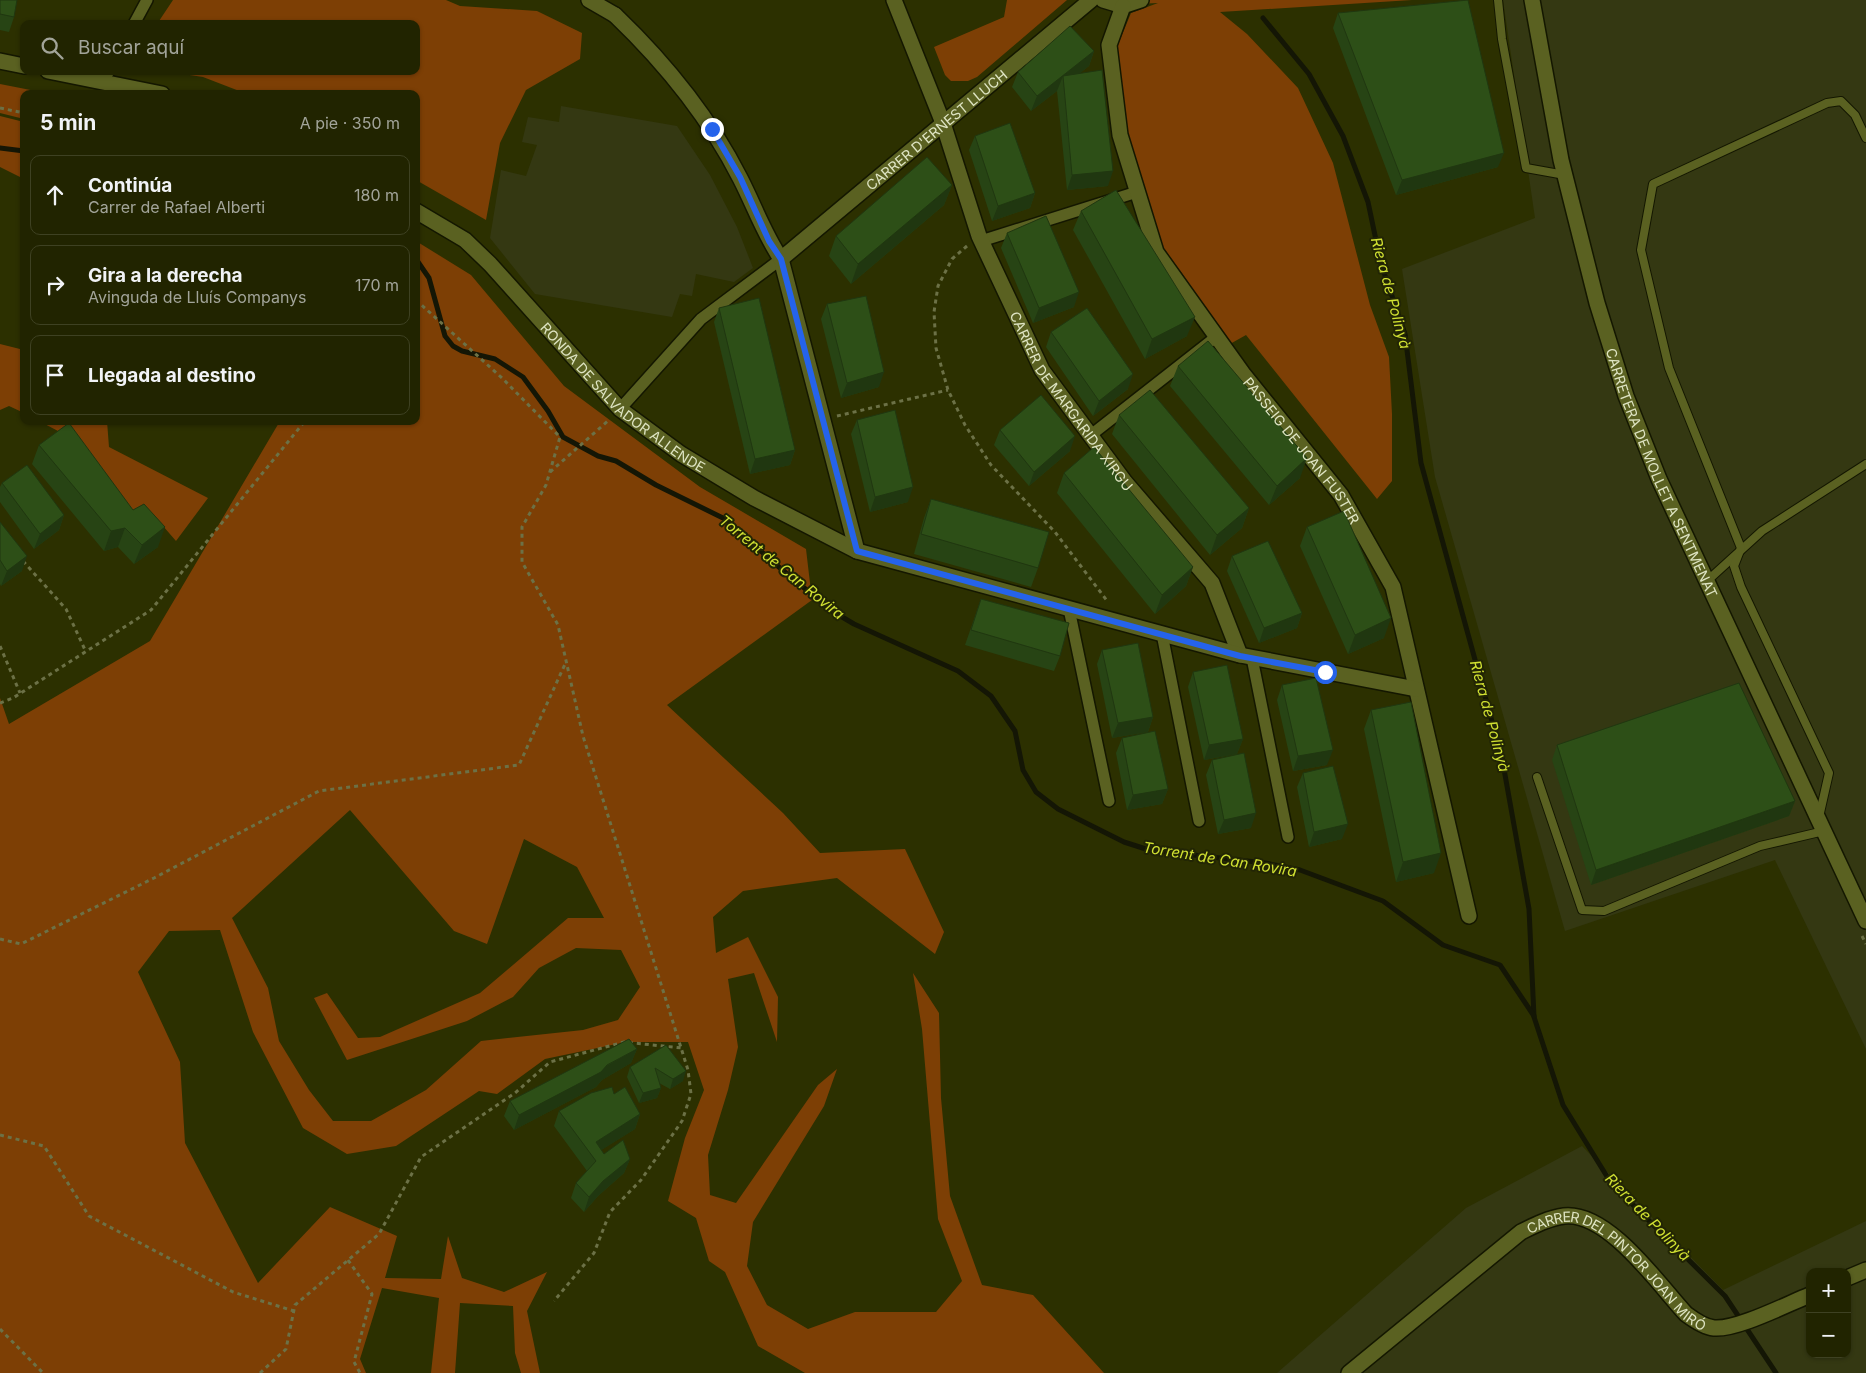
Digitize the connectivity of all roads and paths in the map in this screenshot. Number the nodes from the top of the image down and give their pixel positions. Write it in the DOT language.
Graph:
graph roads {
  1 [pos="147,0"];
  2 [pos="589,0"];
  3 [pos="602,0"];
  4 [pos="894,0"];
  5 [pos="1091,0"];
  6 [pos="1103,0"];
  7 [pos="1141,0"];
  8 [pos="1498,0"];
  9 [pos="1532,0"];
  10 [pos="1123,6"];
  11 [pos="615,15"];
  12 [pos="136,20"];
  13 [pos="0,61"];
  14 [pos="20,65"];
  15 [pos="86,75"];
  16 [pos="105,77"];
  17 [pos="149,90"];
  18 [pos="0,108"];
  19 [pos="20,112"];
  20 [pos="943,123"];
  21 [pos="1866,138"];
  22 [pos="1564,175"];
  23 [pos="1137,192"];
  24 [pos="420,213"];
  25 [pos="980,239"];
  26 [pos="781,259"];
  27 [pos="420,304"];
  28 [pos="1216,337"];
  29 [pos="948,390"];
  30 [pos="620,409"];
  31 [pos="822,419"];
  32 [pos="302,425"];
  33 [pos="1090,435"];
  34 [pos="1866,464"];
  35 [pos="549,473"];
  36 [pos="1741,548"];
  37 [pos="857,551"];
  38 [pos="22,560"];
  39 [pos="1707,581"];
  40 [pos="1069,609"];
  41 [pos="1125,624"];
  42 [pos="1162,634"];
  43 [pos="0,646"];
  44 [pos="86,652"];
  45 [pos="1246,657"];
  46 [pos="566,662"];
  47 [pos="1416,689"];
  48 [pos="20,693"];
  49 [pos="0,703"];
  50 [pos="1537,778"];
  51 [pos="1109,801"];
  52 [pos="1199,821"];
  53 [pos="1822,825"];
  54 [pos="1288,836"];
  55 [pos="1469,916"];
  56 [pos="1866,921"];
  57 [pos="0,939"];
  58 [pos="682,1048"];
  59 [pos="0,1135"];
  60 [pos="348,1260"];
  61 [pos="1866,1270"];
  62 [pos="1851,1276"];
  63 [pos="1806,1296"];
  64 [pos="554,1301"];
  65 [pos="294,1311"];
  66 [pos="0,1329"];
  67 [pos="43,1373"];
  68 [pos="260,1373"];
  69 [pos="360,1373"];
  70 [pos="1349,1373"];
  1 -- 12 [label="street"];
  2 -- 11 [label="street"];
  3 -- 11 [label="street"];
  4 -- 20 [label="street, CARRER DE MARGARIDA XIRGU"];
  5 -- 20 [label="street, CARRER D'ERNEST LLUCH"];
  6 -- 10 [label="street"];
  7 -- 10 [label="street"];
  8 -- 22 [label="lane"];
  9 -- 22 [label="street, CARRETERA DE MOLLET A SENTMENAT"];
  10 -- 23 [label="street, PASSEIG DE JOAN FUSTER"];
  11 -- 26 [label="street"];
  13 -- 14 [label="street"];
  15 -- 16 [label="street"];
  16 -- 17 [label="street"];
  18 -- 19 [label="path"];
  20 -- 25 [label="street, CARRER DE MARGARIDA XIRGU"];
  20 -- 26 [label="street, CARRER D'ERNEST LLUCH"];
  21 -- 36 [label="lane"];
  22 -- 39 [label="street, CARRETERA DE MOLLET A SENTMENAT"];
  23 -- 25 [label="street"];
  23 -- 28 [label="street, PASSEIG DE JOAN FUSTER"];
  24 -- 30 [label="street, RONDA DE SALVADOR ALLENDE"];
  25 -- 29 [label="path"];
  25 -- 33 [label="street, CARRER DE MARGARIDA XIRGU"];
  26 -- 30 [label="street"];
  26 -- 31 [label="street"];
  27 -- 35 [label="path"];
  28 -- 33 [label="street"];
  28 -- 47 [label="street, PASSEIG DE JOAN FUSTER"];
  29 -- 31 [label="path"];
  29 -- 41 [label="path"];
  30 -- 35 [label="path"];
  30 -- 37 [label="street, RONDA DE SALVADOR ALLENDE"];
  31 -- 37 [label="street"];
  32 -- 44 [label="path"];
  33 -- 45 [label="street, CARRER DE MARGARIDA XIRGU"];
  34 -- 36 [label="lane"];
  35 -- 46 [label="path"];
  36 -- 39 [label="lane"];
  36 -- 53 [label="lane"];
  37 -- 40 [label="street, RONDA DE SALVADOR ALLENDE"];
  38 -- 44 [label="path"];
  39 -- 53 [label="street, CARRETERA DE MOLLET A SENTMENAT"];
  40 -- 41 [label="street, RONDA DE SALVADOR ALLENDE"];
  40 -- 51 [label="street"];
  41 -- 42 [label="street, RONDA DE SALVADOR ALLENDE"];
  42 -- 45 [label="street, RONDA DE SALVADOR ALLENDE"];
  42 -- 52 [label="street"];
  43 -- 48 [label="path"];
  44 -- 48 [label="path"];
  45 -- 47 [label="street, RONDA DE SALVADOR ALLENDE"];
  45 -- 54 [label="street"];
  46 -- 57 [label="path"];
  46 -- 58 [label="path"];
  47 -- 55 [label="street, PASSEIG DE JOAN FUSTER"];
  48 -- 49 [label="path"];
  50 -- 53 [label="lane"];
  53 -- 56 [label="street, CARRETERA DE MOLLET A SENTMENAT"];
  58 -- 60 [label="path"];
  58 -- 64 [label="path"];
  59 -- 65 [label="path"];
  60 -- 65 [label="path"];
  60 -- 69 [label="path"];
  61 -- 62 [label="street"];
  63 -- 70 [label="street, CARRER DEL PINTOR JOAN MIRÓ"];
  65 -- 68 [label="path"];
  66 -- 67 [label="path"];
}
